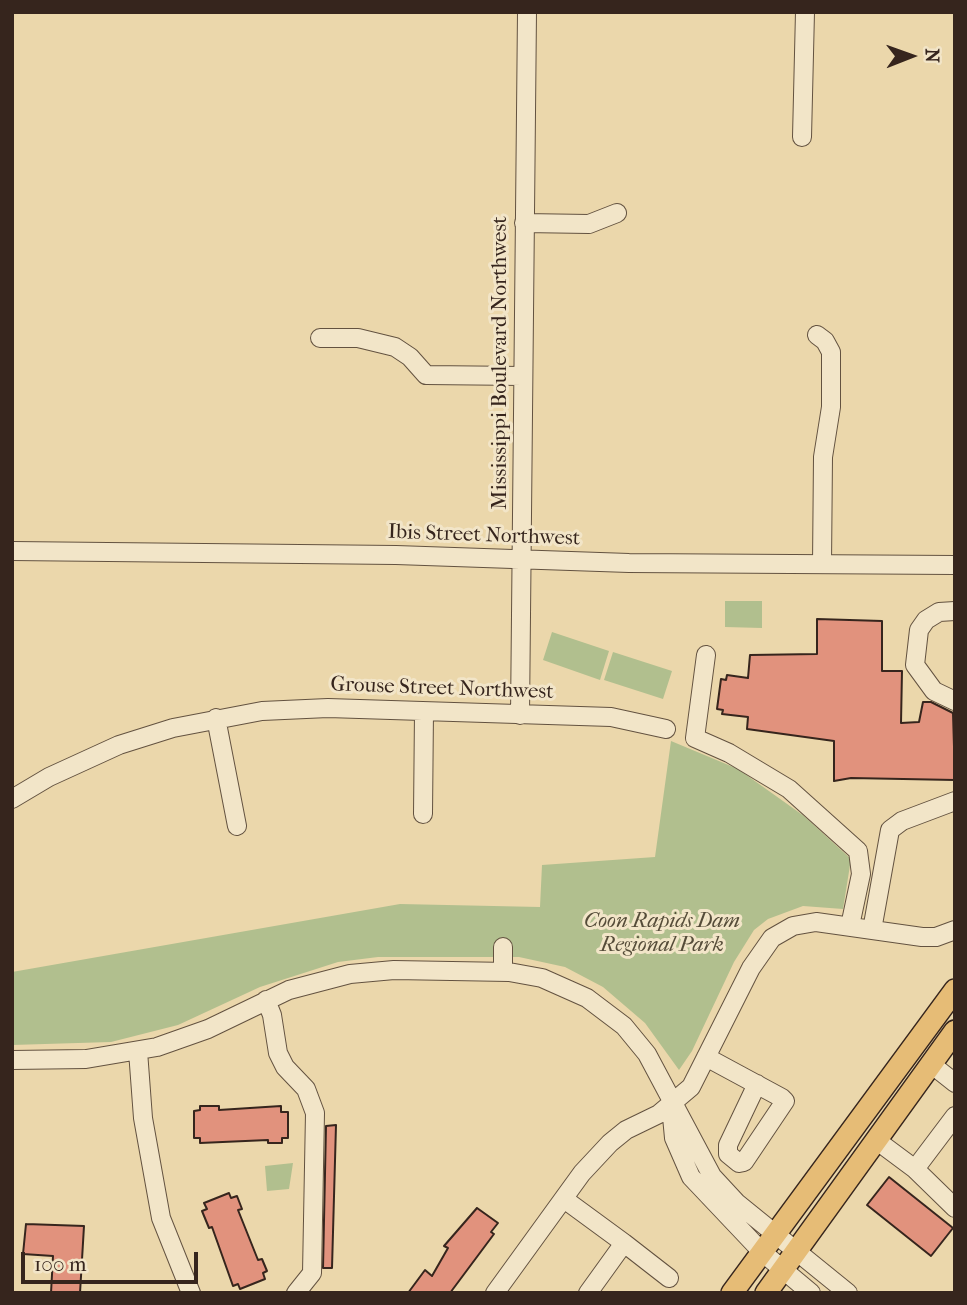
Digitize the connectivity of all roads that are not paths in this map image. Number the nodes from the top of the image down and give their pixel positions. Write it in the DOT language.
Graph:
graph roads {
  1 [pos="527,12"];
  2 [pos="805,12"];
  3 [pos="802,137"];
  4 [pos="617,213"];
  5 [pos="524,223"];
  6 [pos="817,335"];
  7 [pos="320,338"];
  8 [pos="523,376"];
  9 [pos="12,551"];
  10 [pos="522,561"];
  11 [pos="822,564"];
  12 [pos="955,565"];
  13 [pos="955,611"];
  14 [pos="706,655"];
  15 [pos="955,701"];
  16 [pos="424,712"];
  17 [pos="520,715"];
  18 [pos="216,718"];
  19 [pos="666,729"];
  20 [pos="12,799"];
  21 [pos="955,801"];
  22 [pos="423,814"];
  23 [pos="237,827"];
  24 [pos="850,926"];
  25 [pos="872,930"];
  26 [pos="955,930"];
  27 [pos="503,947"];
  28 [pos="503,972"];
  29 [pos="955,990"];
  30 [pos="265,1000"];
  31 [pos="955,1031"];
  32 [pos="138,1051"];
  33 [pos="706,1058"];
  34 [pos="12,1060"];
  35 [pos="931,1064"];
  36 [pos="955,1083"];
  37 [pos="757,1084"];
  38 [pos="671,1102"];
  39 [pos="955,1116"];
  40 [pos="876,1140"];
  41 [pos="915,1169"];
  42 [pos="564,1199"];
  43 [pos="955,1208"];
  44 [pos="775,1234"];
  45 [pos="624,1243"];
  46 [pos="762,1252"];
  47 [pos="796,1252"];
  48 [pos="782,1271"];
  49 [pos="669,1278"];
  50 [pos="191,1293"];
  51 [pos="296,1293"];
  52 [pos="495,1293"];
  53 [pos="588,1293"];
  54 [pos="732,1293"];
  55 [pos="766,1293"];
  56 [pos="811,1293"];
  57 [pos="848,1293"];
  1 -- 5 [label="street, Mississippi Boulevard Northwest"];
  2 -- 3 [label="street"];
  4 -- 5 [label="street"];
  5 -- 8 [label="street, Mississippi Boulevard Northwest"];
  6 -- 11 [label="street"];
  7 -- 8 [label="street"];
  8 -- 10 [label="street, Mississippi Boulevard Northwest"];
  9 -- 10 [label="street, Ibis Street Northwest"];
  10 -- 11 [label="street, Ibis Street Northwest"];
  10 -- 17 [label="street, Mississippi Boulevard Northwest"];
  11 -- 12 [label="street, Ibis Street Northwest"];
  13 -- 15 [label="street"];
  14 -- 24 [label="street"];
  16 -- 17 [label="street, Grouse Street Northwest"];
  16 -- 18 [label="street, Grouse Street Northwest"];
  16 -- 22 [label="street"];
  17 -- 19 [label="street, Grouse Street Northwest"];
  18 -- 20 [label="street, Grouse Street Northwest"];
  18 -- 23 [label="street"];
  21 -- 25 [label="street"];
  24 -- 25 [label="street"];
  24 -- 33 [label="street"];
  25 -- 26 [label="street"];
  27 -- 28 [label="street"];
  28 -- 30 [label="street"];
  28 -- 38 [label="street"];
  29 -- 44 [label="main road"];
  30 -- 32 [label="street"];
  30 -- 51 [label="street"];
  31 -- 35 [label="main road"];
  32 -- 34 [label="street"];
  32 -- 50 [label="street"];
  33 -- 37 [label="street"];
  33 -- 38 [label="street"];
  35 -- 36 [label="street"];
  35 -- 40 [label="main road"];
  38 -- 42 [label="street"];
  38 -- 44 [label="street"];
  38 -- 46 [label="street"];
  39 -- 41 [label="street"];
  40 -- 41 [label="street"];
  40 -- 47 [label="main road"];
  41 -- 43 [label="street"];
  42 -- 45 [label="street"];
  42 -- 52 [label="street"];
  44 -- 46 [label="main road"];
  44 -- 47 [label="street"];
  45 -- 49 [label="street"];
  45 -- 53 [label="street"];
  46 -- 48 [label="street"];
  46 -- 54 [label="main road"];
  47 -- 48 [label="main road"];
  47 -- 57 [label="street"];
  48 -- 55 [label="main road"];
  48 -- 56 [label="street"];
}
